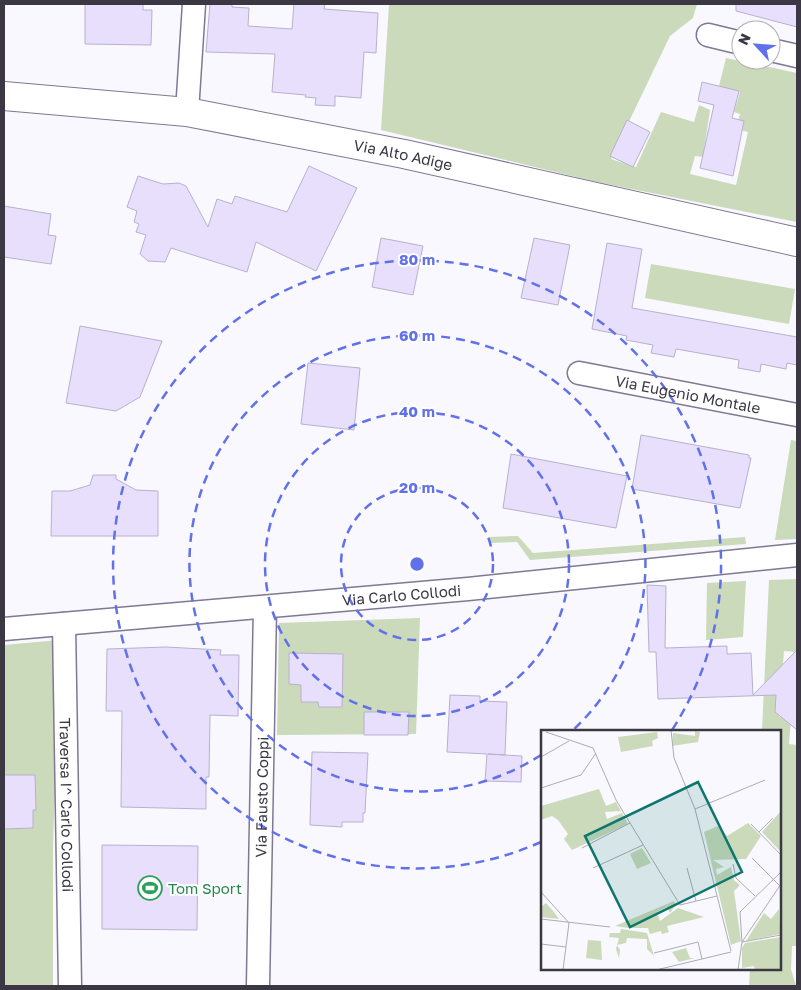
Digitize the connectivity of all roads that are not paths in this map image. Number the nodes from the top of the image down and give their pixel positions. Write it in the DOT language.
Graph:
graph roads {
  1 [pos="194,4"];
  2 [pos="708,35"];
  3 [pos="731,41"];
  4 [pos="781,52"];
  5 [pos="797,56"];
  6 [pos="4,96"];
  7 [pos="187,112"];
  8 [pos="797,242"];
  9 [pos="578,373"];
  10 [pos="797,415"];
  11 [pos="797,555"];
  12 [pos="265,607"];
  13 [pos="64,624"];
  14 [pos="4,629"];
  15 [pos="70,986"];
  16 [pos="258,986"];
  1 -- 7 [label="street"];
  2 -- 3 [label="street"];
  4 -- 5 [label="street"];
  6 -- 7 [label="street, Via Alto Adige"];
  7 -- 8 [label="street, Via Alto Adige"];
  9 -- 10 [label="street, Via Eugenio Montale"];
  11 -- 12 [label="street, Via Carlo Collodi"];
  12 -- 13 [label="street, Via Carlo Collodi"];
  12 -- 16 [label="street, Via Fausto Coppi"];
  13 -- 14 [label="street, Via Carlo Collodi"];
  13 -- 15 [label="street, Traversa I^ Carlo Collodi"];
}
